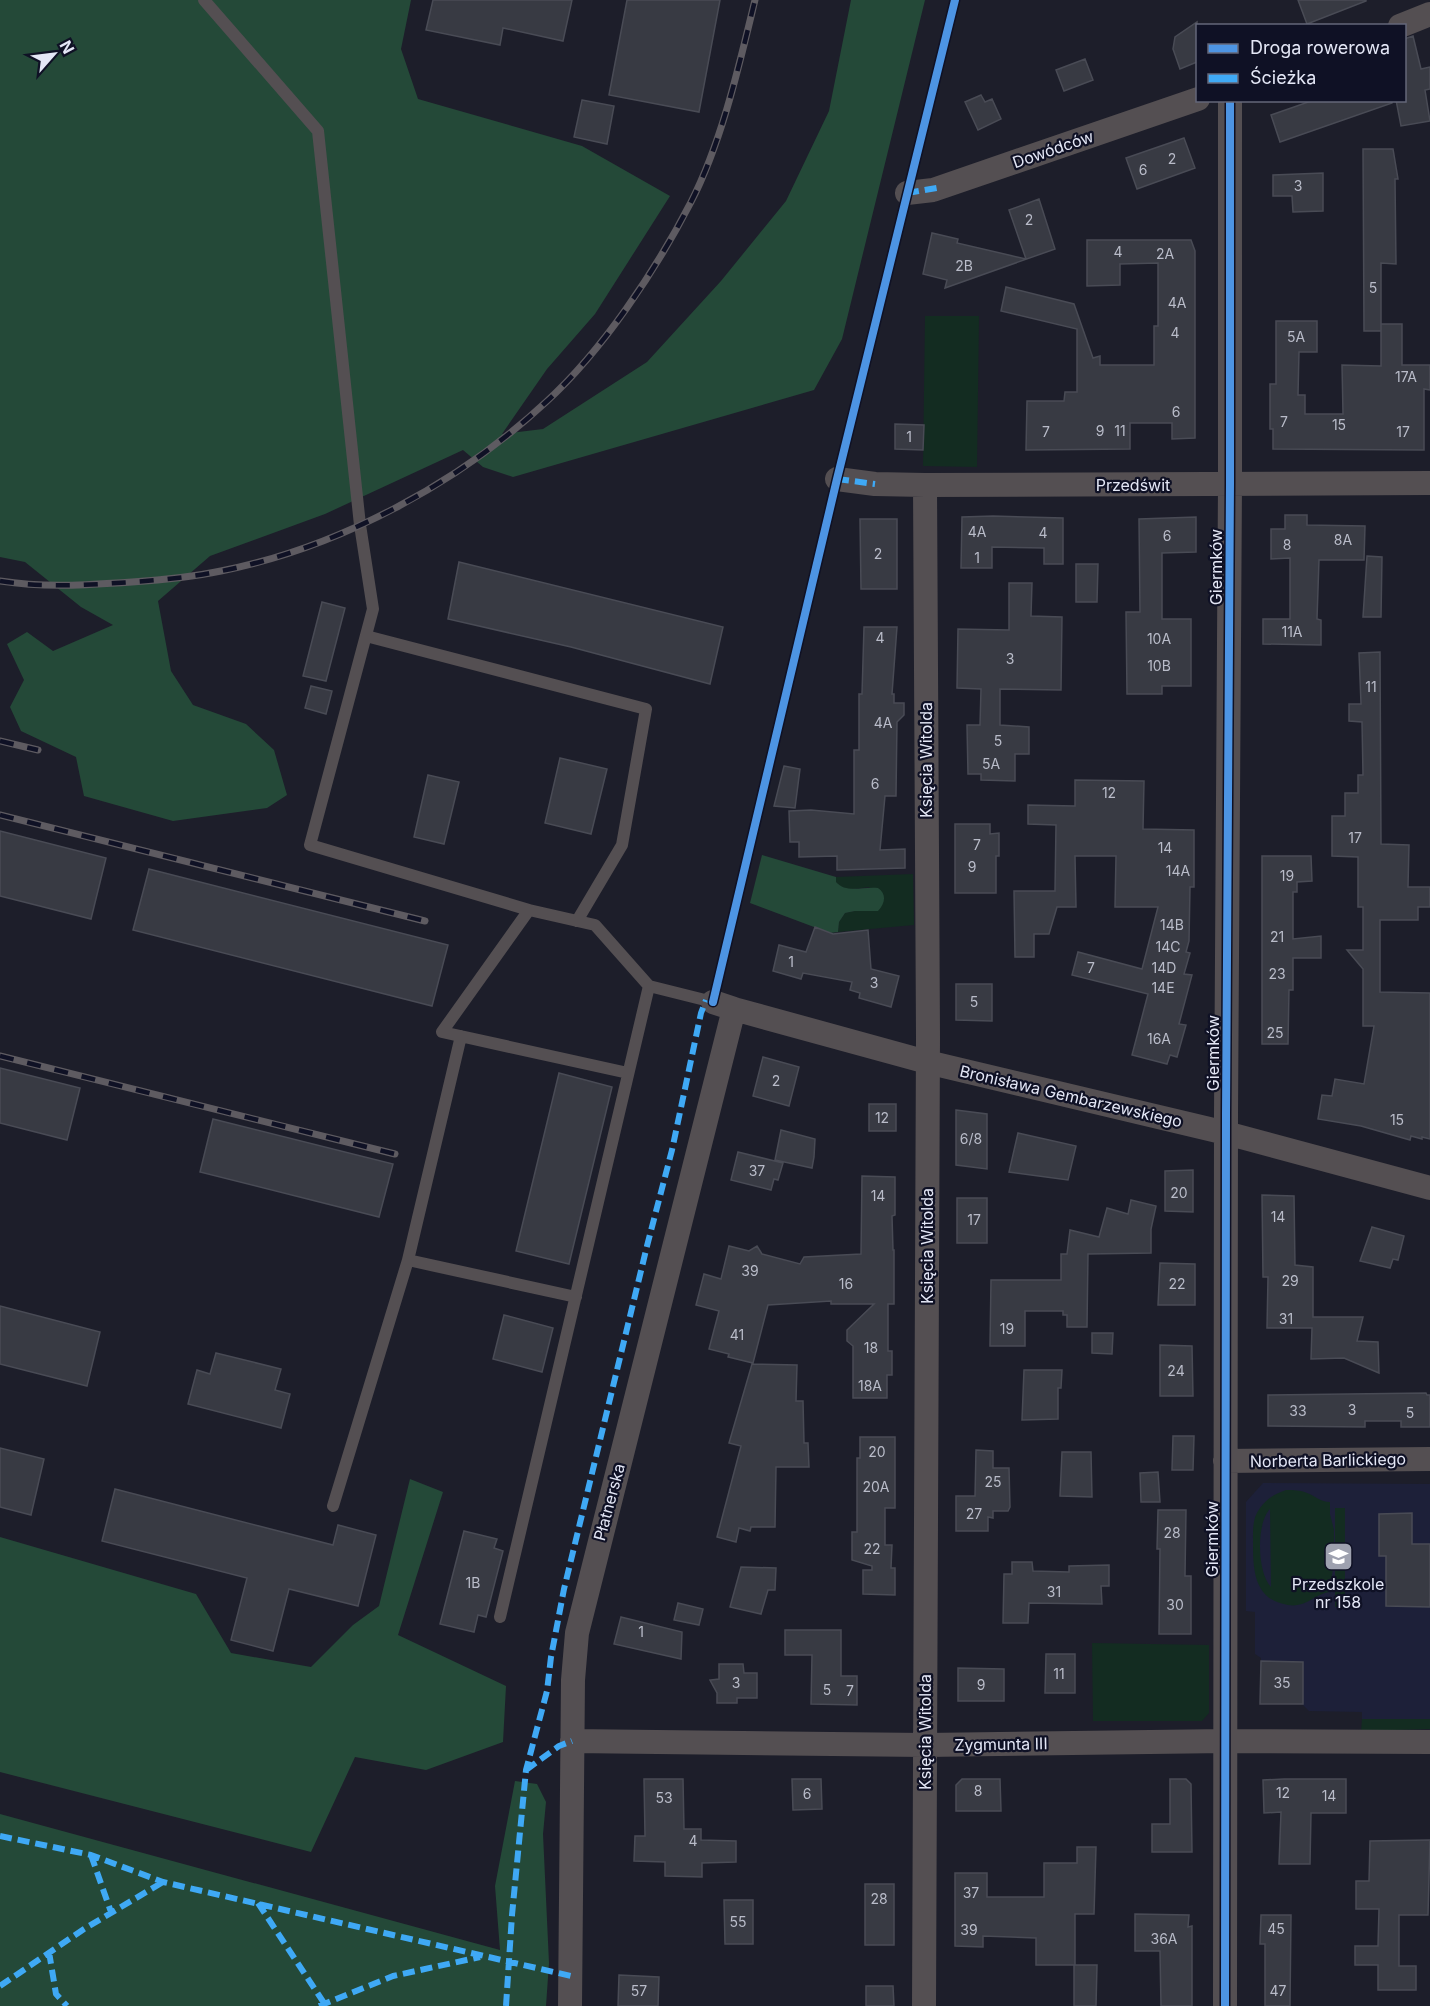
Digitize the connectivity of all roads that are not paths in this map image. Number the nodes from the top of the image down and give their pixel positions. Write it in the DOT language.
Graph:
graph roads {
  1 [pos="204,0"];
  2 [pos="1430,14"];
  3 [pos="1405,24"];
  4 [pos="1196,99"];
  5 [pos="1230,102"];
  6 [pos="907,193"];
  7 [pos="837,479"];
  8 [pos="1430,483"];
  9 [pos="1230,484"];
  10 [pos="925,485"];
  11 [pos="366,636"];
  12 [pos="530,910"];
  13 [pos="577,921"];
  14 [pos="649,986"];
  15 [pos="723,1005"];
  16 [pos="461,1036"];
  17 [pos="927,1062"];
  18 [pos="628,1074"];
  19 [pos="1226,1133"];
  20 [pos="1430,1188"];
  21 [pos="408,1260"];
  22 [pos="576,1297"];
  23 [pos="1430,1459"];
  24 [pos="1225,1461"];
  25 [pos="333,1506"];
  26 [pos="500,1617"];
  27 [pos="572,1741"];
  28 [pos="1226,1741"];
  29 [pos="1430,1742"];
  30 [pos="925,1745"];
  31 [pos="570,2006"];
  32 [pos="924,2006"];
  33 [pos="1226,2006"];
  1 -- 11 [label="lane"];
  2 -- 3 [label="street"];
  4 -- 6 [label="street, Dowódców"];
  5 -- 9 [label="street, Giermków"];
  7 -- 10 [label="street, Przedświt"];
  8 -- 9 [label="street, Przedświt"];
  9 -- 10 [label="street, Przedświt"];
  9 -- 19 [label="street, Giermków"];
  10 -- 17 [label="street, Księcia Witolda"];
  11 -- 12 [label="lane"];
  11 -- 13 [label="lane"];
  12 -- 13 [label="lane"];
  12 -- 16 [label="lane"];
  13 -- 14 [label="lane"];
  14 -- 15 [label="lane"];
  14 -- 18 [label="lane"];
  15 -- 17 [label="street, Bronisława Gembarzewskiego"];
  15 -- 27 [label="street, Płatnerska"];
  16 -- 18 [label="lane"];
  16 -- 21 [label="lane"];
  17 -- 19 [label="street, Bronisława Gembarzewskiego"];
  17 -- 30 [label="street, Księcia Witolda"];
  18 -- 22 [label="lane"];
  19 -- 20 [label="street, Bronisława Gembarzewskiego"];
  19 -- 24 [label="street, Giermków"];
  21 -- 22 [label="lane"];
  21 -- 25 [label="lane"];
  22 -- 26 [label="lane"];
  23 -- 24 [label="street, Norberta Barlickiego"];
  24 -- 28 [label="street, Giermków"];
  27 -- 30 [label="street, Zygmunta III"];
  27 -- 31 [label="street, Płatnerska"];
  28 -- 29 [label="street, Zygmunta III"];
  28 -- 30 [label="street, Zygmunta III"];
  28 -- 33 [label="street, Giermków"];
  30 -- 32 [label="street, Księcia Witolda"];
}
